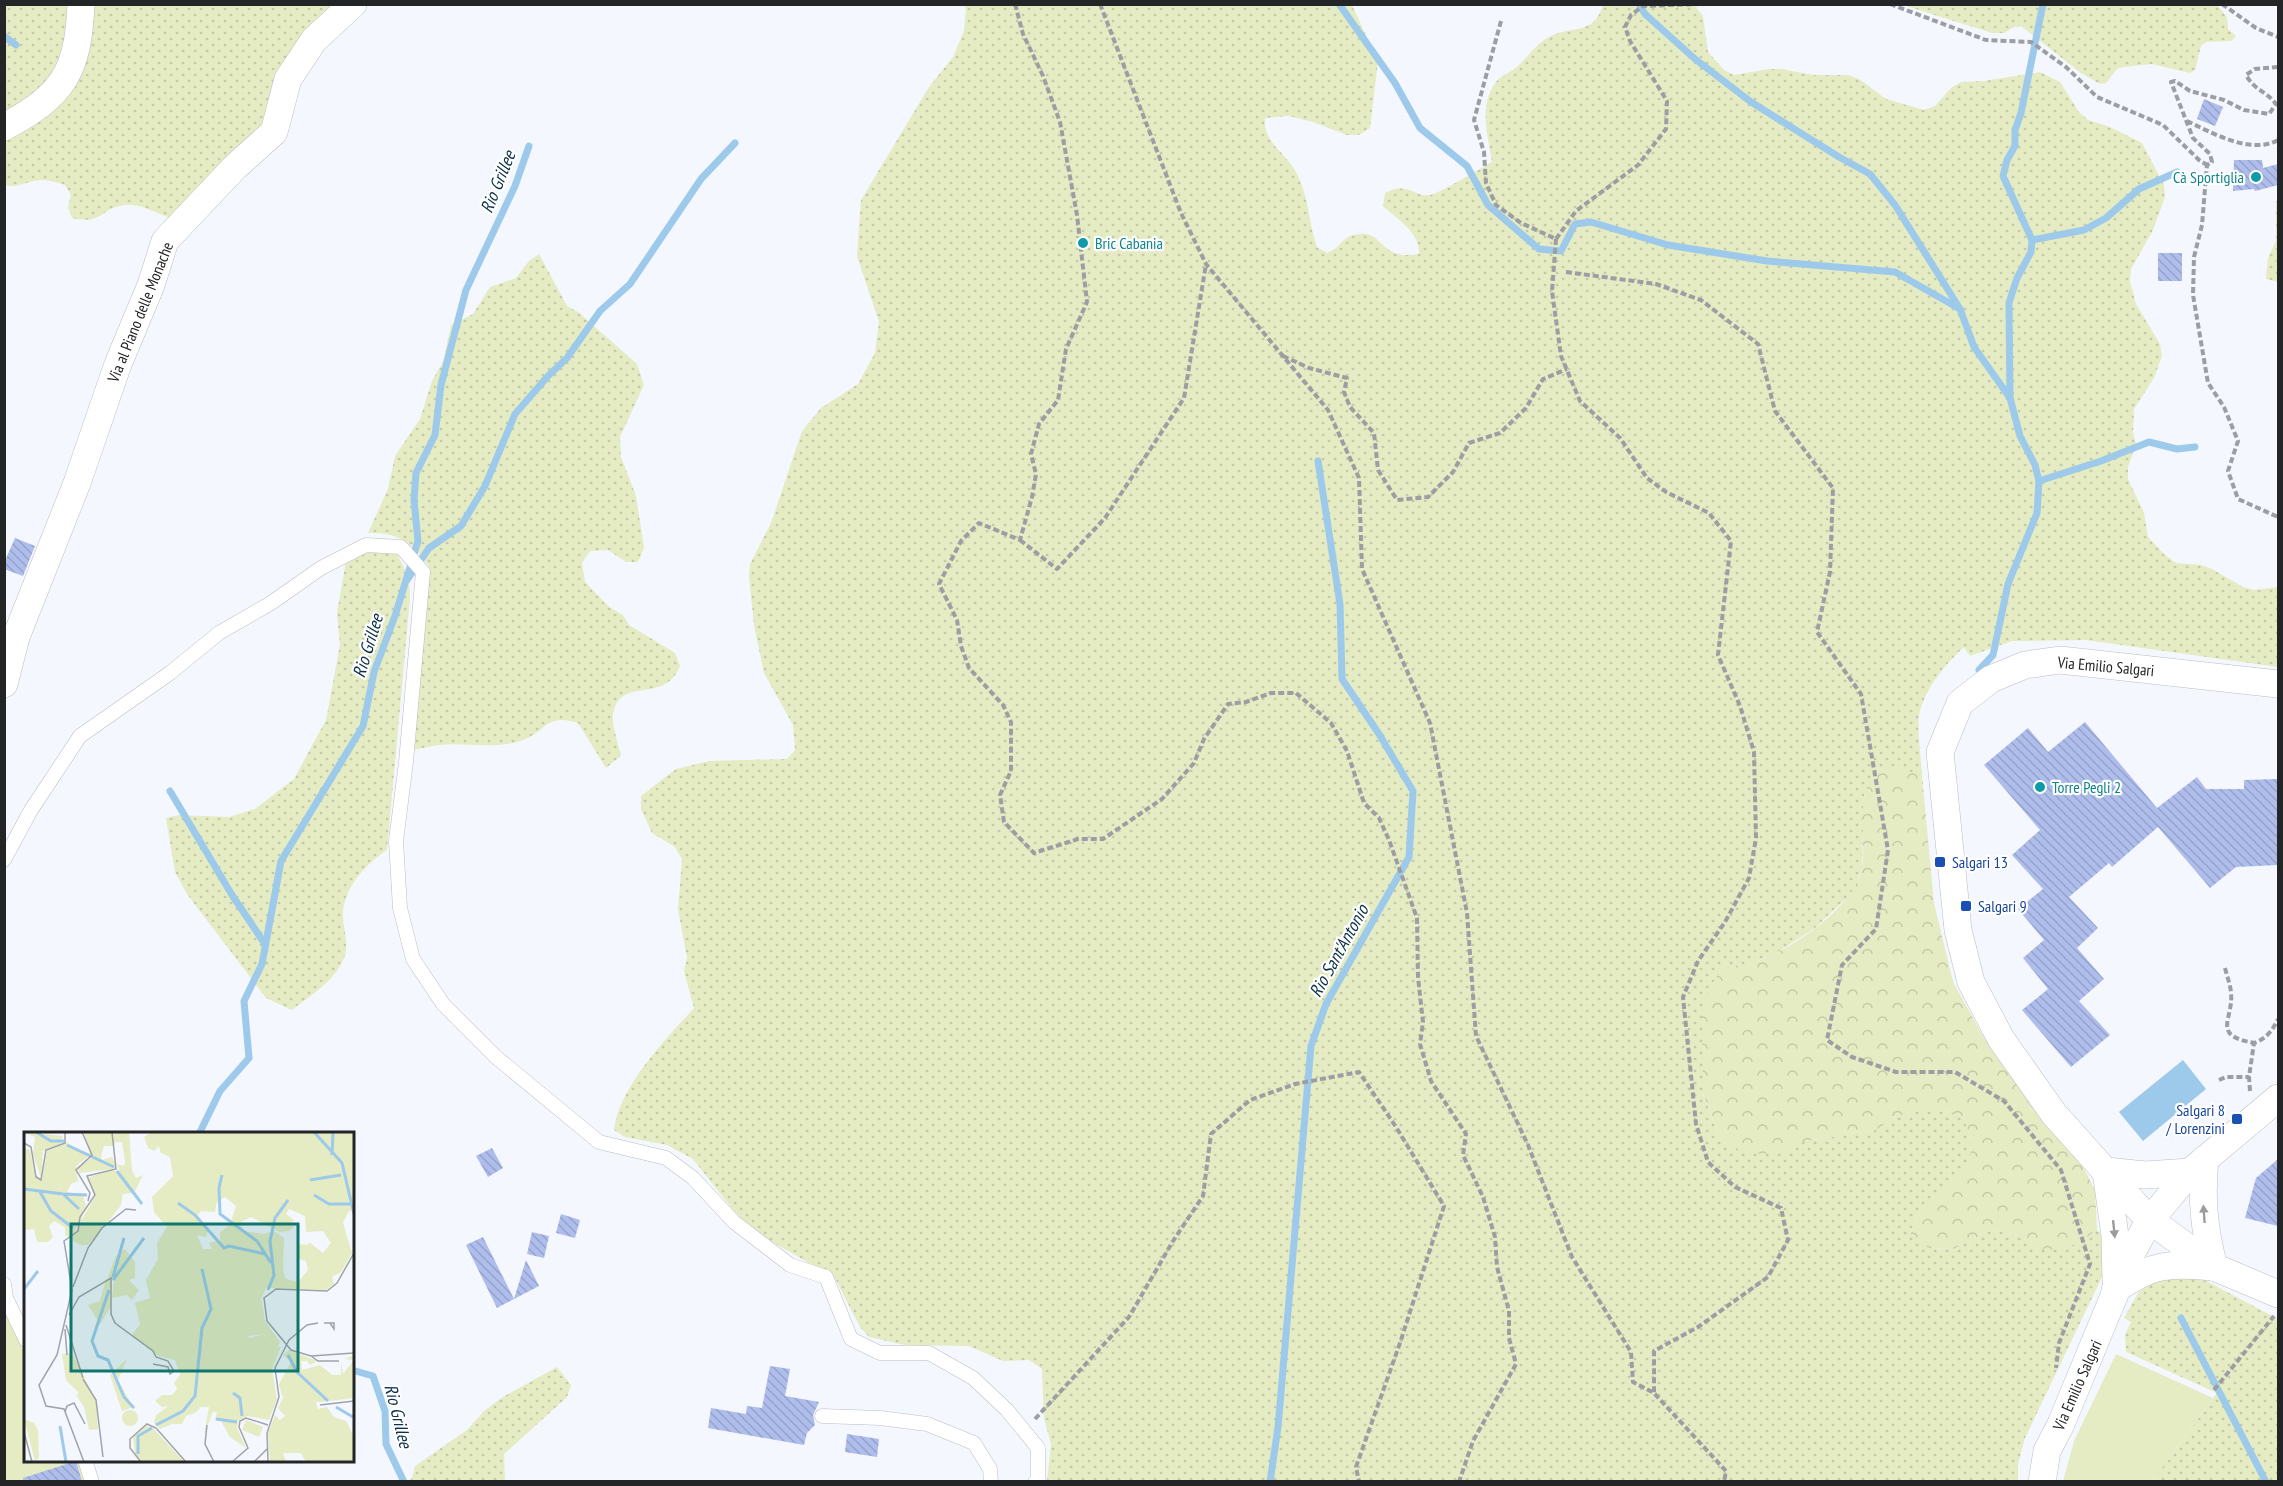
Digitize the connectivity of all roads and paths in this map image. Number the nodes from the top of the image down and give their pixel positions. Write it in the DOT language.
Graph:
graph roads {
  1 [pos="81,4"];
  2 [pos="352,4"];
  3 [pos="1015,4"];
  4 [pos="1100,4"];
  5 [pos="1700,4"];
  6 [pos="1890,4"];
  7 [pos="2222,4"];
  8 [pos="1501,21"];
  9 [pos="2278,37"];
  10 [pos="2278,67"];
  11 [pos="2186,121"];
  12 [pos="4,127"];
  13 [pos="2278,140"];
  14 [pos="2207,165"];
  15 [pos="1556,238"];
  16 [pos="1206,264"];
  17 [pos="1566,272"];
  18 [pos="1283,356"];
  19 [pos="1567,369"];
  20 [pos="2278,517"];
  21 [pos="1020,540"];
  22 [pos="10,640"];
  23 [pos="6,677"];
  24 [pos="2278,684"];
  25 [pos="4,860"];
  26 [pos="2225,968"];
  27 [pos="2278,1019"];
  28 [pos="2254,1043"];
  29 [pos="2249,1077"];
  30 [pos="2219,1080"];
  31 [pos="2270,1105"];
  32 [pos="2198,1166"];
  33 [pos="2106,1171"];
  34 [pos="2150,1220"];
  35 [pos="2214,1267"];
  36 [pos="4,1284"];
  37 [pos="2115,1290"];
  38 [pos="2278,1294"];
  39 [pos="2278,1311"];
  40 [pos="24,1336"];
  41 [pos="2055,1375"];
  42 [pos="2214,1390"];
  43 [pos="1654,1393"];
  44 [pos="822,1416"];
  45 [pos="1024,1430"];
  46 [pos="85,1462"];
  47 [pos="92,1482"];
  48 [pos="991,1482"];
  49 [pos="1035,1482"];
  50 [pos="1359,1482"];
  51 [pos="1459,1482"];
  52 [pos="1725,1482"];
  53 [pos="2042,1482"];
  1 -- 12 [label="street"];
  2 -- 22 [label="street, Via al Piano delle Monache"];
  3 -- 21 [label="path"];
  4 -- 16 [label="path"];
  5 -- 15 [label="path"];
  6 -- 14 [label="path"];
  7 -- 9 [label="path"];
  8 -- 15 [label="path"];
  10 -- 11 [label="path"];
  11 -- 13 [label="path"];
  11 -- 14 [label="path"];
  14 -- 20 [label="path"];
  15 -- 19 [label="path"];
  16 -- 18 [label="path"];
  16 -- 21 [label="path"];
  17 -- 41 [label="path"];
  18 -- 19 [label="path"];
  18 -- 43 [label="path"];
  19 -- 43 [label="path"];
  21 -- 51 [label="path"];
  22 -- 23 [label="street"];
  24 -- 33 [label="street, Via Emilio Salgari"];
  25 -- 45 [label="lane"];
  26 -- 28 [label="path"];
  27 -- 28 [label="path"];
  28 -- 29 [label="path"];
  29 -- 30 [label="path"];
  29 -- 31 [label="path"];
  31 -- 32 [label="street, Via Emilio Salgari"];
  32 -- 33 [label="street"];
  32 -- 34 [label="street, Via Emilio Salgari"];
  35 -- 32 [label="street, one-way"];
  33 -- 34 [label="street, Via Emilio Salgari"];
  33 -- 37 [label="street, Via Emilio Salgari, one-way"];
  34 -- 35 [label="street"];
  34 -- 37 [label="street, Via Emilio Salgari"];
  35 -- 37 [label="street"];
  35 -- 38 [label="street"];
  36 -- 40 [label="lane"];
  37 -- 53 [label="street, Via Emilio Salgari"];
  39 -- 42 [label="path"];
  43 -- 52 [label="path"];
  44 -- 48 [label="lane"];
  45 -- 49 [label="lane"];
  45 -- 50 [label="path"];
  46 -- 47 [label="lane"];
}
